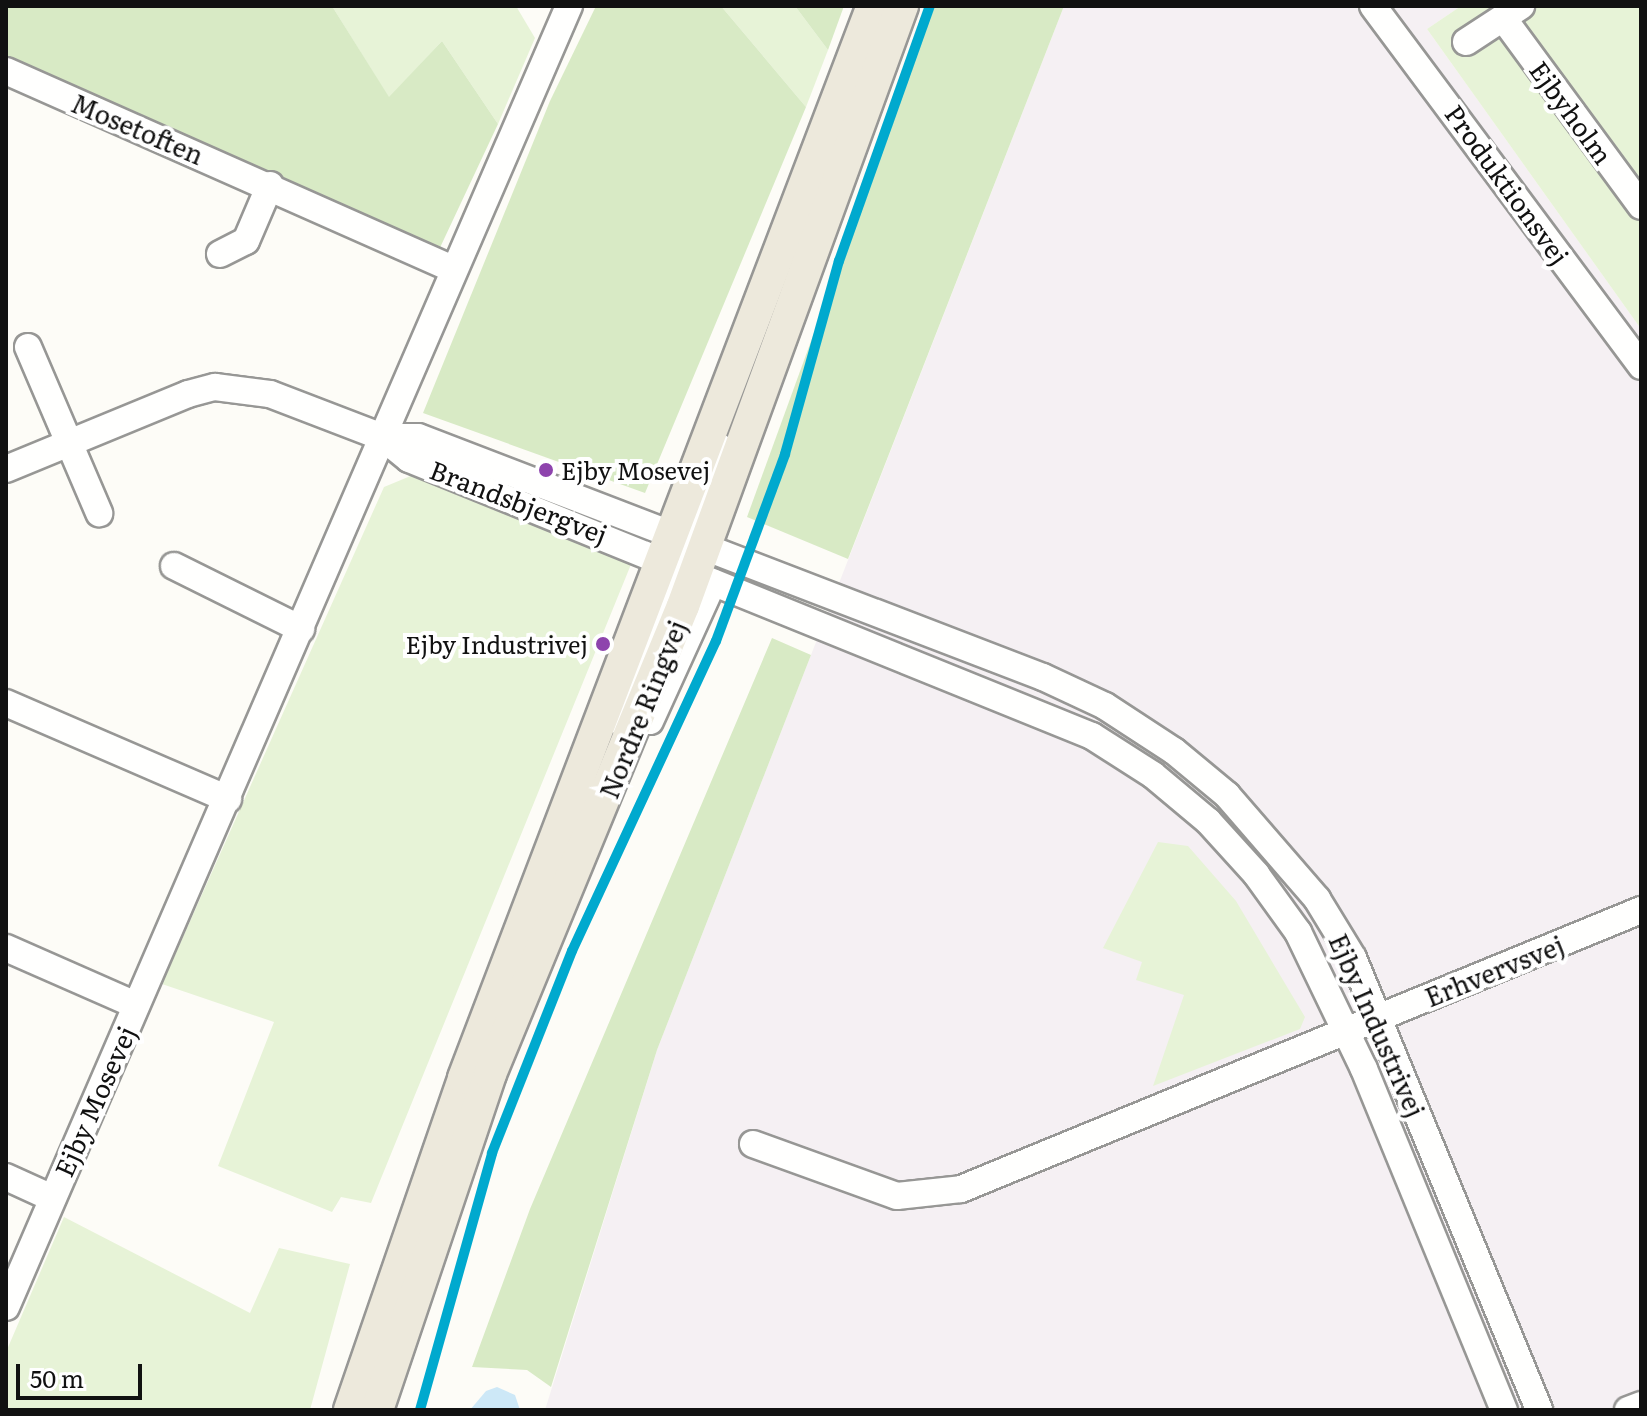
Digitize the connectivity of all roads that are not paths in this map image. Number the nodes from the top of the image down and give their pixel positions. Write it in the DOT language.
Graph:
graph roads {
  1 [pos="569,6"];
  2 [pos="873,6"];
  3 [pos="902,6"];
  4 [pos="1373,6"];
  5 [pos="1512,12"];
  6 [pos="1466,42"];
  7 [pos="6,71"];
  8 [pos="270,185"];
  9 [pos="1641,206"];
  10 [pos="220,254"];
  11 [pos="453,269"];
  12 [pos="28,347"];
  13 [pos="1641,366"];
  14 [pos="382,437"];
  15 [pos="69,443"];
  16 [pos="6,469"];
  17 [pos="99,513"];
  18 [pos="687,558"];
  19 [pos="174,566"];
  20 [pos="301,629"];
  21 [pos="6,703"];
  22 [pos="228,799"];
  23 [pos="1641,910"];
  24 [pos="6,948"];
  25 [pos="136,1005"];
  26 [pos="1380,1018"];
  27 [pos="1349,1033"];
  28 [pos="753,1144"];
  29 [pos="6,1177"];
  30 [pos="52,1198"];
  31 [pos="6,1307"];
  32 [pos="1641,1405"];
  33 [pos="350,1410"];
  34 [pos="377,1410"];
  35 [pos="1504,1410"];
  36 [pos="1539,1410"];
  37 [pos="1628,1410"];
  1 -- 11 [label="street, Ejby Mosevej"];
  2 -- 18 [label="main road, Nordre Ringvej"];
  3 -- 18 [label="main road, Nordre Ringvej"];
  4 -- 13 [label="street, Produktionsvej"];
  5 -- 6 [label="street, Ejbyholm"];
  5 -- 9 [label="street, Ejbyholm"];
  7 -- 8 [label="street, Mosetoften"];
  8 -- 10 [label="street"];
  8 -- 11 [label="street, Mosetoften"];
  11 -- 14 [label="street, Ejby Mosevej"];
  12 -- 15 [label="street"];
  14 -- 15 [label="street, Brandsbjergvej"];
  14 -- 18 [label="street, Brandsbjergvej"];
  14 -- 20 [label="street, Ejby Mosevej"];
  15 -- 16 [label="street, Brandsbjergvej"];
  15 -- 17 [label="street"];
  18 -- 26 [label="street, Ejby Industrivej"];
  18 -- 27 [label="street, Ejby Industrivej"];
  18 -- 33 [label="main road, Nordre Ringvej"];
  18 -- 34 [label="main road, Nordre Ringvej"];
  19 -- 20 [label="street"];
  20 -- 22 [label="street, Ejby Mosevej"];
  21 -- 22 [label="street"];
  22 -- 25 [label="street, Ejby Mosevej"];
  23 -- 26 [label="street, Erhvervsvej"];
  24 -- 25 [label="street, Ejby Mosevej"];
  25 -- 30 [label="street, Ejby Mosevej"];
  26 -- 27 [label="street, Erhvervsvej"];
  26 -- 36 [label="street, Ejby Industrivej"];
  27 -- 28 [label="street, Ejby Industrivej"];
  27 -- 35 [label="street, Ejby Industrivej"];
  29 -- 30 [label="street, Ejby Mosevej"];
  30 -- 31 [label="street, Ejby Mosevej"];
  32 -- 37 [label="street"];
}
